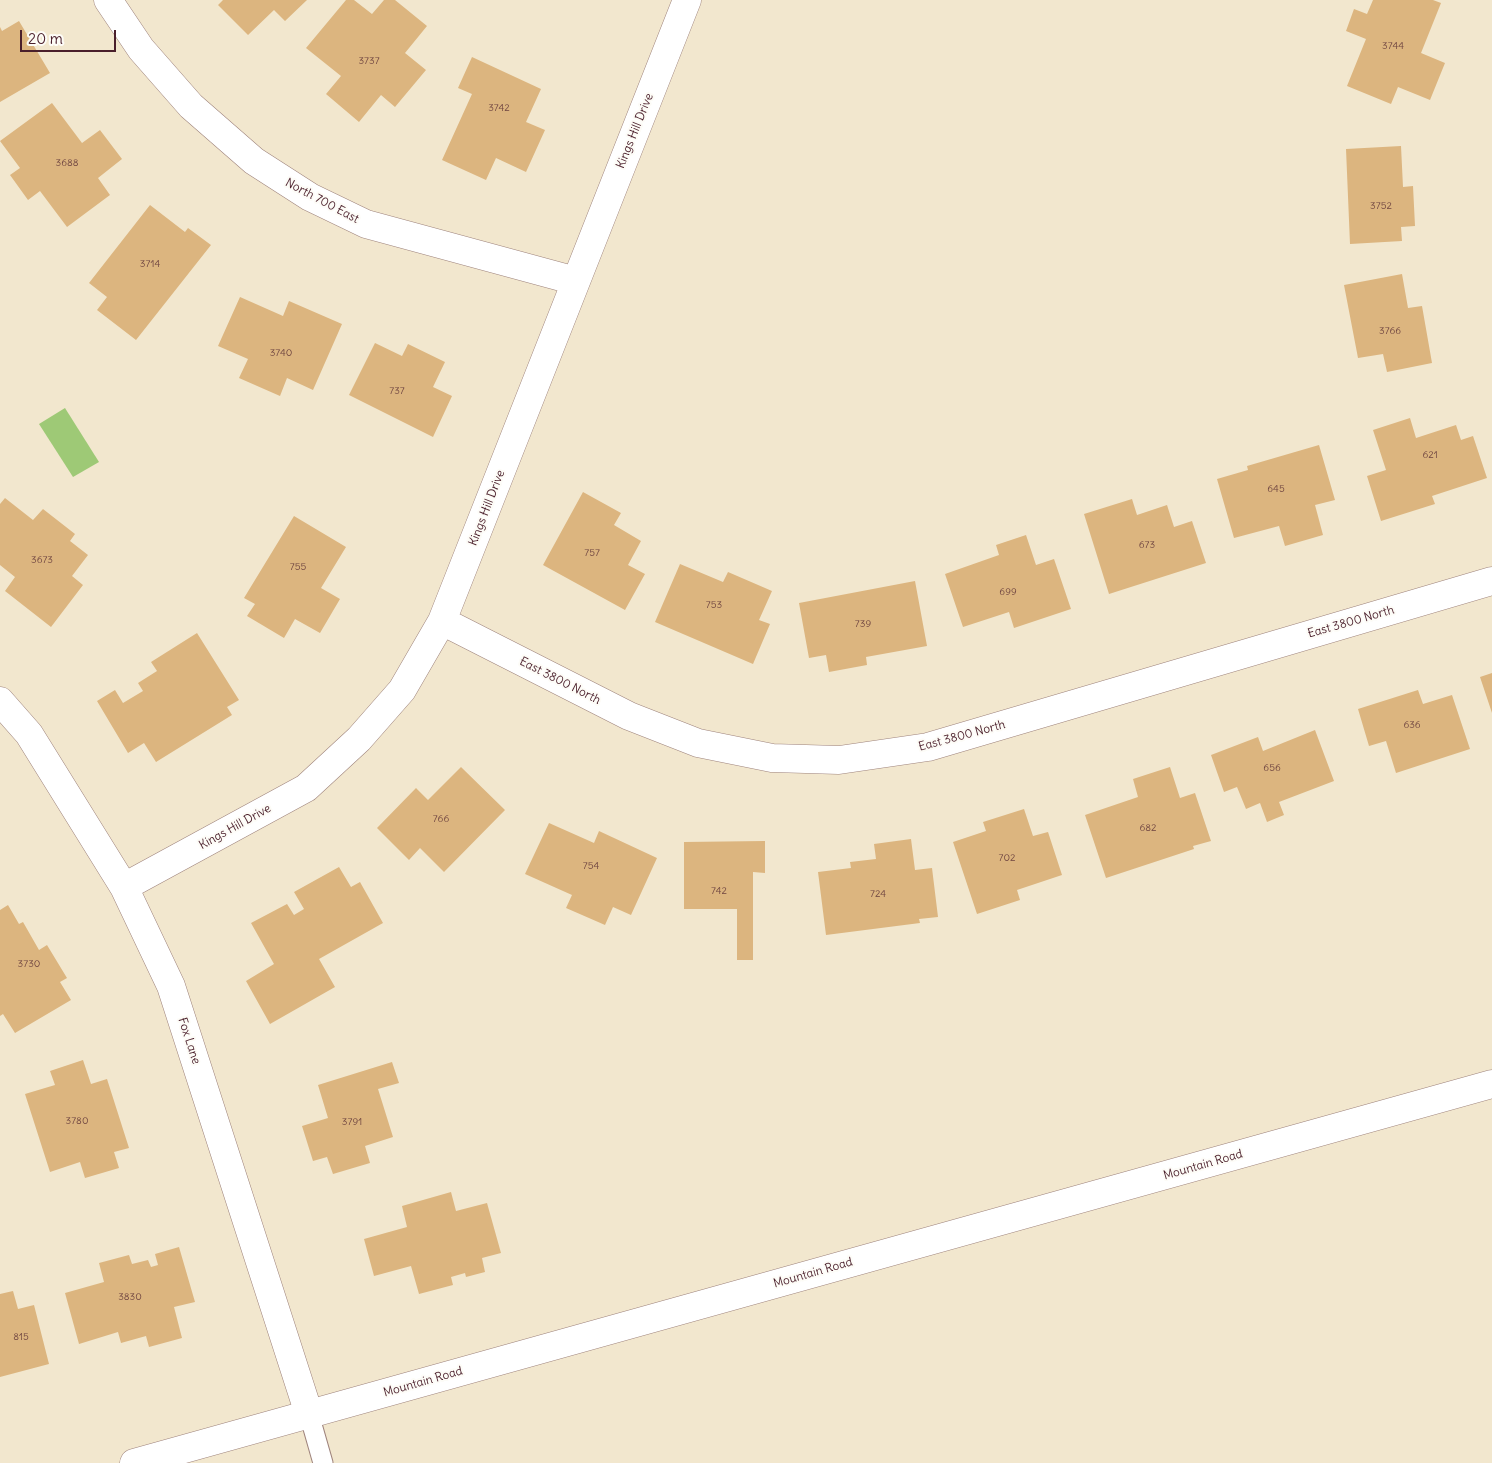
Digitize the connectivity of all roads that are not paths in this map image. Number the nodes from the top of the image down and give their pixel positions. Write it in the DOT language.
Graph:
graph roads {
  1 [pos="108,0"];
  2 [pos="687,0"];
  3 [pos="576,281"];
  4 [pos="1492,581"];
  5 [pos="442,621"];
  6 [pos="0,701"];
  7 [pos="124,887"];
  8 [pos="1492,1084"];
  9 [pos="309,1414"];
  10 [pos="134,1463"];
  11 [pos="323,1463"];
  1 -- 3 [label="street, North 700 East"];
  2 -- 3 [label="street, Kings Hill Drive"];
  3 -- 5 [label="street, Kings Hill Drive"];
  4 -- 5 [label="street, East 3800 North"];
  5 -- 7 [label="street, Kings Hill Drive"];
  6 -- 7 [label="street, Fox Lane"];
  7 -- 9 [label="street, Fox Lane"];
  8 -- 9 [label="street, Mountain Road"];
  9 -- 10 [label="street, Mountain Road"];
  9 -- 11 [label="lane"];
}
